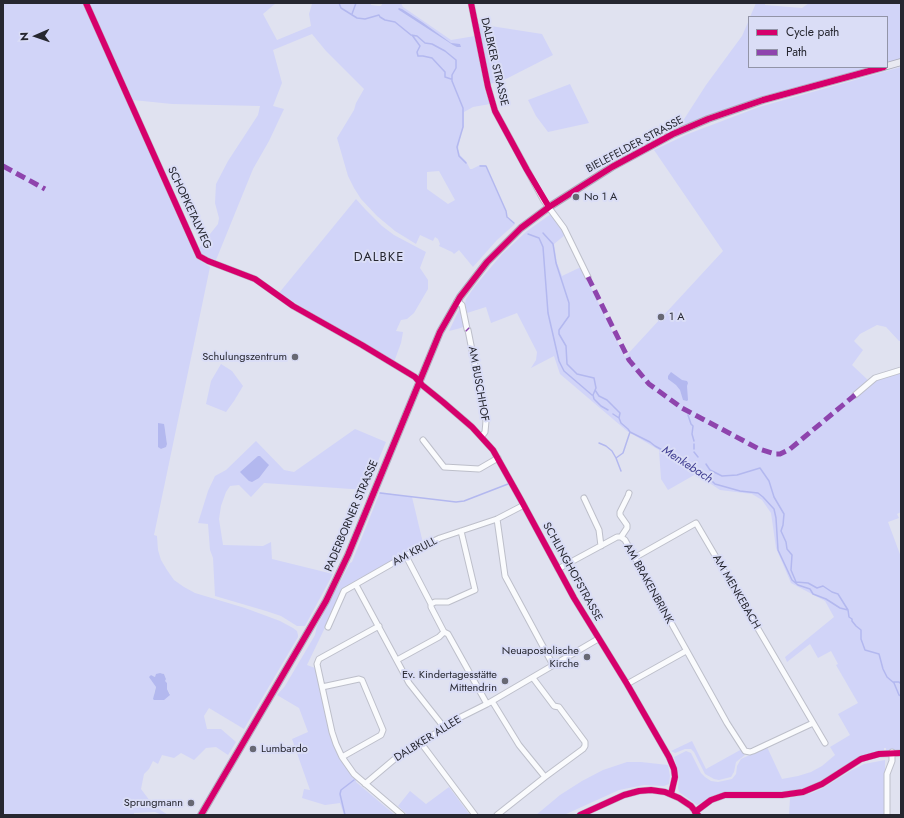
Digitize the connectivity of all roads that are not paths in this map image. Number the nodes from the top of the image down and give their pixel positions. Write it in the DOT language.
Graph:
graph roads {
  1 [pos="86,3"];
  2 [pos="471,3"];
  3 [pos="901,62"];
  4 [pos="888,66"];
  5 [pos="880,68"];
  6 [pos="549,207"];
  7 [pos="521,228"];
  8 [pos="588,277"];
  9 [pos="457,301"];
  10 [pos="901,370"];
  11 [pos="419,381"];
  12 [pos="855,395"];
  13 [pos="482,436"];
  14 [pos="423,440"];
  15 [pos="498,458"];
  16 [pos="628,493"];
  17 [pos="584,498"];
  18 [pos="524,505"];
  19 [pos="497,519"];
  20 [pos="461,531"];
  21 [pos="621,537"];
  22 [pos="601,546"];
  23 [pos="406,556"];
  24 [pos="634,558"];
  25 [pos="558,569"];
  26 [pos="356,585"];
  27 [pos="431,604"];
  28 [pos="379,626"];
  29 [pos="328,627"];
  30 [pos="444,632"];
  31 [pos="598,639"];
  32 [pos="686,651"];
  33 [pos="397,660"];
  34 [pos="553,665"];
  35 [pos="533,678"];
  36 [pos="627,684"];
  37 [pos="322,687"];
  38 [pos="490,702"];
  39 [pos="813,723"];
  40 [pos="443,726"];
  41 [pos="421,743"];
  42 [pos="825,743"];
  43 [pos="892,752"];
  44 [pos="901,753"];
  45 [pos="342,757"];
  46 [pos="544,777"];
  47 [pos="365,784"];
  48 [pos="671,794"];
  49 [pos="697,813"];
  50 [pos="201,815"];
  51 [pos="402,815"];
  52 [pos="475,815"];
  53 [pos="496,815"];
  54 [pos="580,815"];
  55 [pos="887,815"];
  1 -- 11 [label="street, SCHOPKETALWEG"];
  2 -- 6 [label="street, DALBKER STRASSE"];
  3 -- 4 [label="main road"];
  5 -- 6 [label="main road, BIELEFELDER STRASSE"];
  6 -- 7 [label="main road, BIELEFELDER STRASSE"];
  6 -- 8 [label="street, DALBKER STRASSE"];
  7 -- 9 [label="main road, PADERBORNER STRASSE"];
  9 -- 11 [label="main road, PADERBORNER STRASSE"];
  9 -- 13 [label="street, AM BUSCHHOF"];
  10 -- 12 [label="street"];
  11 -- 13 [label="street, SCHLINGHOFSTRASSE"];
  11 -- 50 [label="main road, PADERBORNER STRASSE"];
  13 -- 15 [label="street, SCHLINGHOFSTRASSE"];
  14 -- 15 [label="street"];
  15 -- 18 [label="street, SCHLINGHOFSTRASSE"];
  16 -- 21 [label="street"];
  17 -- 22 [label="street"];
  18 -- 19 [label="street, AM KRULL"];
  18 -- 25 [label="street, SCHLINGHOFSTRASSE"];
  19 -- 20 [label="street, AM KRULL"];
  19 -- 34 [label="street"];
  20 -- 23 [label="street, AM KRULL"];
  20 -- 27 [label="street"];
  21 -- 22 [label="street, AM BRAKENBRINK"];
  21 -- 24 [label="street, AM BRAKENBRINK"];
  22 -- 25 [label="street, AM BRAKENBRINK"];
  23 -- 26 [label="street, AM KRULL"];
  23 -- 27 [label="street"];
  24 -- 32 [label="street, AM BRAKENBRINK"];
  24 -- 39 [label="street, AM MENKEBACH"];
  25 -- 31 [label="street, SCHLINGHOFSTRASSE"];
  26 -- 28 [label="street"];
  26 -- 29 [label="street, AM KRULL"];
  27 -- 30 [label="street"];
  28 -- 33 [label="street"];
  28 -- 37 [label="street"];
  30 -- 33 [label="street"];
  30 -- 38 [label="street"];
  31 -- 34 [label="street, DALBKER ALLEE"];
  31 -- 36 [label="street, SCHLINGHOFSTRASSE"];
  32 -- 36 [label="street"];
  32 -- 39 [label="street, AM BRAKENBRINK"];
  33 -- 40 [label="street"];
  34 -- 35 [label="street, DALBKER ALLEE"];
  35 -- 38 [label="street, DALBKER ALLEE"];
  35 -- 46 [label="street"];
  36 -- 48 [label="street, SCHLINGHOFSTRASSE"];
  37 -- 45 [label="street"];
  37 -- 45 [label="street"];
  38 -- 40 [label="street, DALBKER ALLEE"];
  38 -- 46 [label="street"];
  39 -- 42 [label="street, AM MENKEBACH"];
  40 -- 41 [label="street, DALBKER ALLEE"];
  41 -- 47 [label="street, DALBKER ALLEE"];
  41 -- 52 [label="street"];
  43 -- 44 [label="street"];
  43 -- 49 [label="street"];
  43 -- 55 [label="street"];
  45 -- 47 [label="street"];
  46 -- 53 [label="street"];
  47 -- 51 [label="street"];
  48 -- 49 [label="street"];
  48 -- 54 [label="street"];
}
